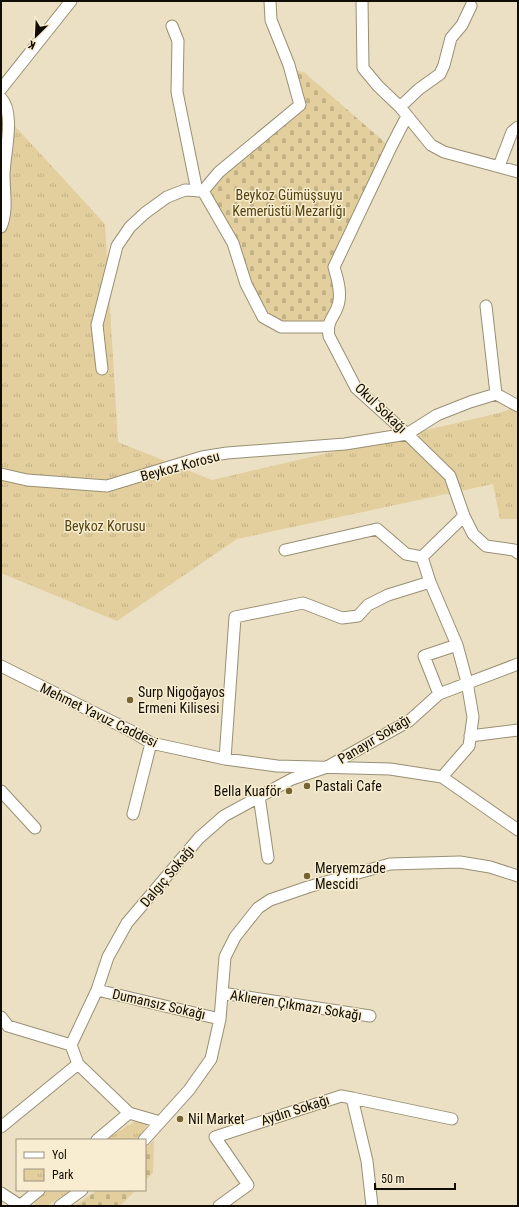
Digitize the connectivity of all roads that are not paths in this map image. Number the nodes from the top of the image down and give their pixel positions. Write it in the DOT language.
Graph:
graph roads {
  1 [pos="71,1"];
  2 [pos="270,1"];
  3 [pos="362,1"];
  4 [pos="471,6"];
  5 [pos="172,26"];
  6 [pos="1,89"];
  7 [pos="1,98"];
  8 [pos="400,107"];
  9 [pos="408,116"];
  10 [pos="518,127"];
  11 [pos="499,166"];
  12 [pos="518,172"];
  13 [pos="200,191"];
  14 [pos="1,227"];
  15 [pos="486,306"];
  16 [pos="327,327"];
  17 [pos="102,369"];
  18 [pos="496,394"];
  19 [pos="518,406"];
  20 [pos="408,434"];
  21 [pos="1,474"];
  22 [pos="464,516"];
  23 [pos="285,550"];
  24 [pos="518,553"];
  25 [pos="422,557"];
  26 [pos="430,582"];
  27 [pos="457,645"];
  28 [pos="518,664"];
  29 [pos="1,666"];
  30 [pos="467,682"];
  31 [pos="439,694"];
  32 [pos="518,730"];
  33 [pos="470,736"];
  34 [pos="151,744"];
  35 [pos="225,759"];
  36 [pos="327,767"];
  37 [pos="442,777"];
  38 [pos="1,791"];
  39 [pos="259,796"];
  40 [pos="133,814"];
  41 [pos="35,828"];
  42 [pos="518,830"];
  43 [pos="268,858"];
  44 [pos="518,876"];
  45 [pos="97,990"];
  46 [pos="222,993"];
  47 [pos="370,1016"];
  48 [pos="220,1019"];
  49 [pos="3,1023"];
  50 [pos="71,1045"];
  51 [pos="78,1064"];
  52 [pos="352,1098"];
  53 [pos="130,1113"];
  54 [pos="452,1120"];
  55 [pos="160,1122"];
  56 [pos="1,1127"];
  57 [pos="98,1139"];
  58 [pos="145,1139"];
  59 [pos="38,1191"];
  60 [pos="81,1191"];
  61 [pos="1,1193"];
  62 [pos="21,1206"];
  63 [pos="60,1206"];
  64 [pos="219,1206"];
  65 [pos="372,1206"];
  1 -- 6 [label="street"];
  2 -- 13 [label="street"];
  3 -- 8 [label="street"];
  4 -- 8 [label="street"];
  5 -- 13 [label="street"];
  7 -- 14 [label="street"];
  8 -- 9 [label="street"];
  9 -- 11 [label="street"];
  9 -- 16 [label="street"];
  10 -- 11 [label="street"];
  11 -- 12 [label="street"];
  13 -- 16 [label="street"];
  13 -- 17 [label="street"];
  15 -- 18 [label="street"];
  16 -- 20 [label="street, Okul Sokağı"];
  18 -- 19 [label="street"];
  18 -- 20 [label="street"];
  20 -- 21 [label="street, Beykoz Korosu"];
  20 -- 22 [label="street, Okul Sokağı"];
  22 -- 24 [label="street, Okul Sokağı"];
  22 -- 25 [label="street"];
  23 -- 25 [label="street"];
  25 -- 26 [label="street"];
  26 -- 27 [label="street"];
  26 -- 35 [label="street"];
  27 -- 30 [label="street"];
  27 -- 31 [label="street"];
  28 -- 30 [label="street, Panayır Sokağı"];
  29 -- 34 [label="street, Mehmet Yavuz Caddesi"];
  30 -- 31 [label="street, Panayır Sokağı"];
  30 -- 33 [label="street"];
  31 -- 36 [label="street, Panayır Sokağı"];
  32 -- 33 [label="street"];
  33 -- 37 [label="street"];
  34 -- 35 [label="street, Mehmet Yavuz Caddesi"];
  34 -- 40 [label="street"];
  35 -- 36 [label="street, Mehmet Yavuz Caddesi"];
  36 -- 37 [label="street, Mehmet Yavuz Caddesi"];
  36 -- 39 [label="street, Dalgıç Sokağı"];
  37 -- 42 [label="street, Mehmet Yavuz Caddesi"];
  38 -- 41 [label="street"];
  39 -- 43 [label="street"];
  39 -- 45 [label="street, Dalgıç Sokağı"];
  44 -- 46 [label="street"];
  45 -- 48 [label="street, Dumansız Sokağı"];
  45 -- 50 [label="street, Dalgıç Sokağı"];
  46 -- 47 [label="street, Aklıeren Çıkmazı Sokağı"];
  46 -- 48 [label="street"];
  48 -- 55 [label="street"];
  49 -- 50 [label="street"];
  50 -- 51 [label="street"];
  51 -- 53 [label="street"];
  51 -- 56 [label="street"];
  52 -- 54 [label="street, Aydın Sokağı"];
  52 -- 64 [label="street, Aydın Sokağı"];
  52 -- 65 [label="street"];
  53 -- 55 [label="street"];
  53 -- 57 [label="street"];
  55 -- 58 [label="street"];
  59 -- 62 [label="street"];
  60 -- 63 [label="street"];
  61 -- 62 [label="street"];
}
